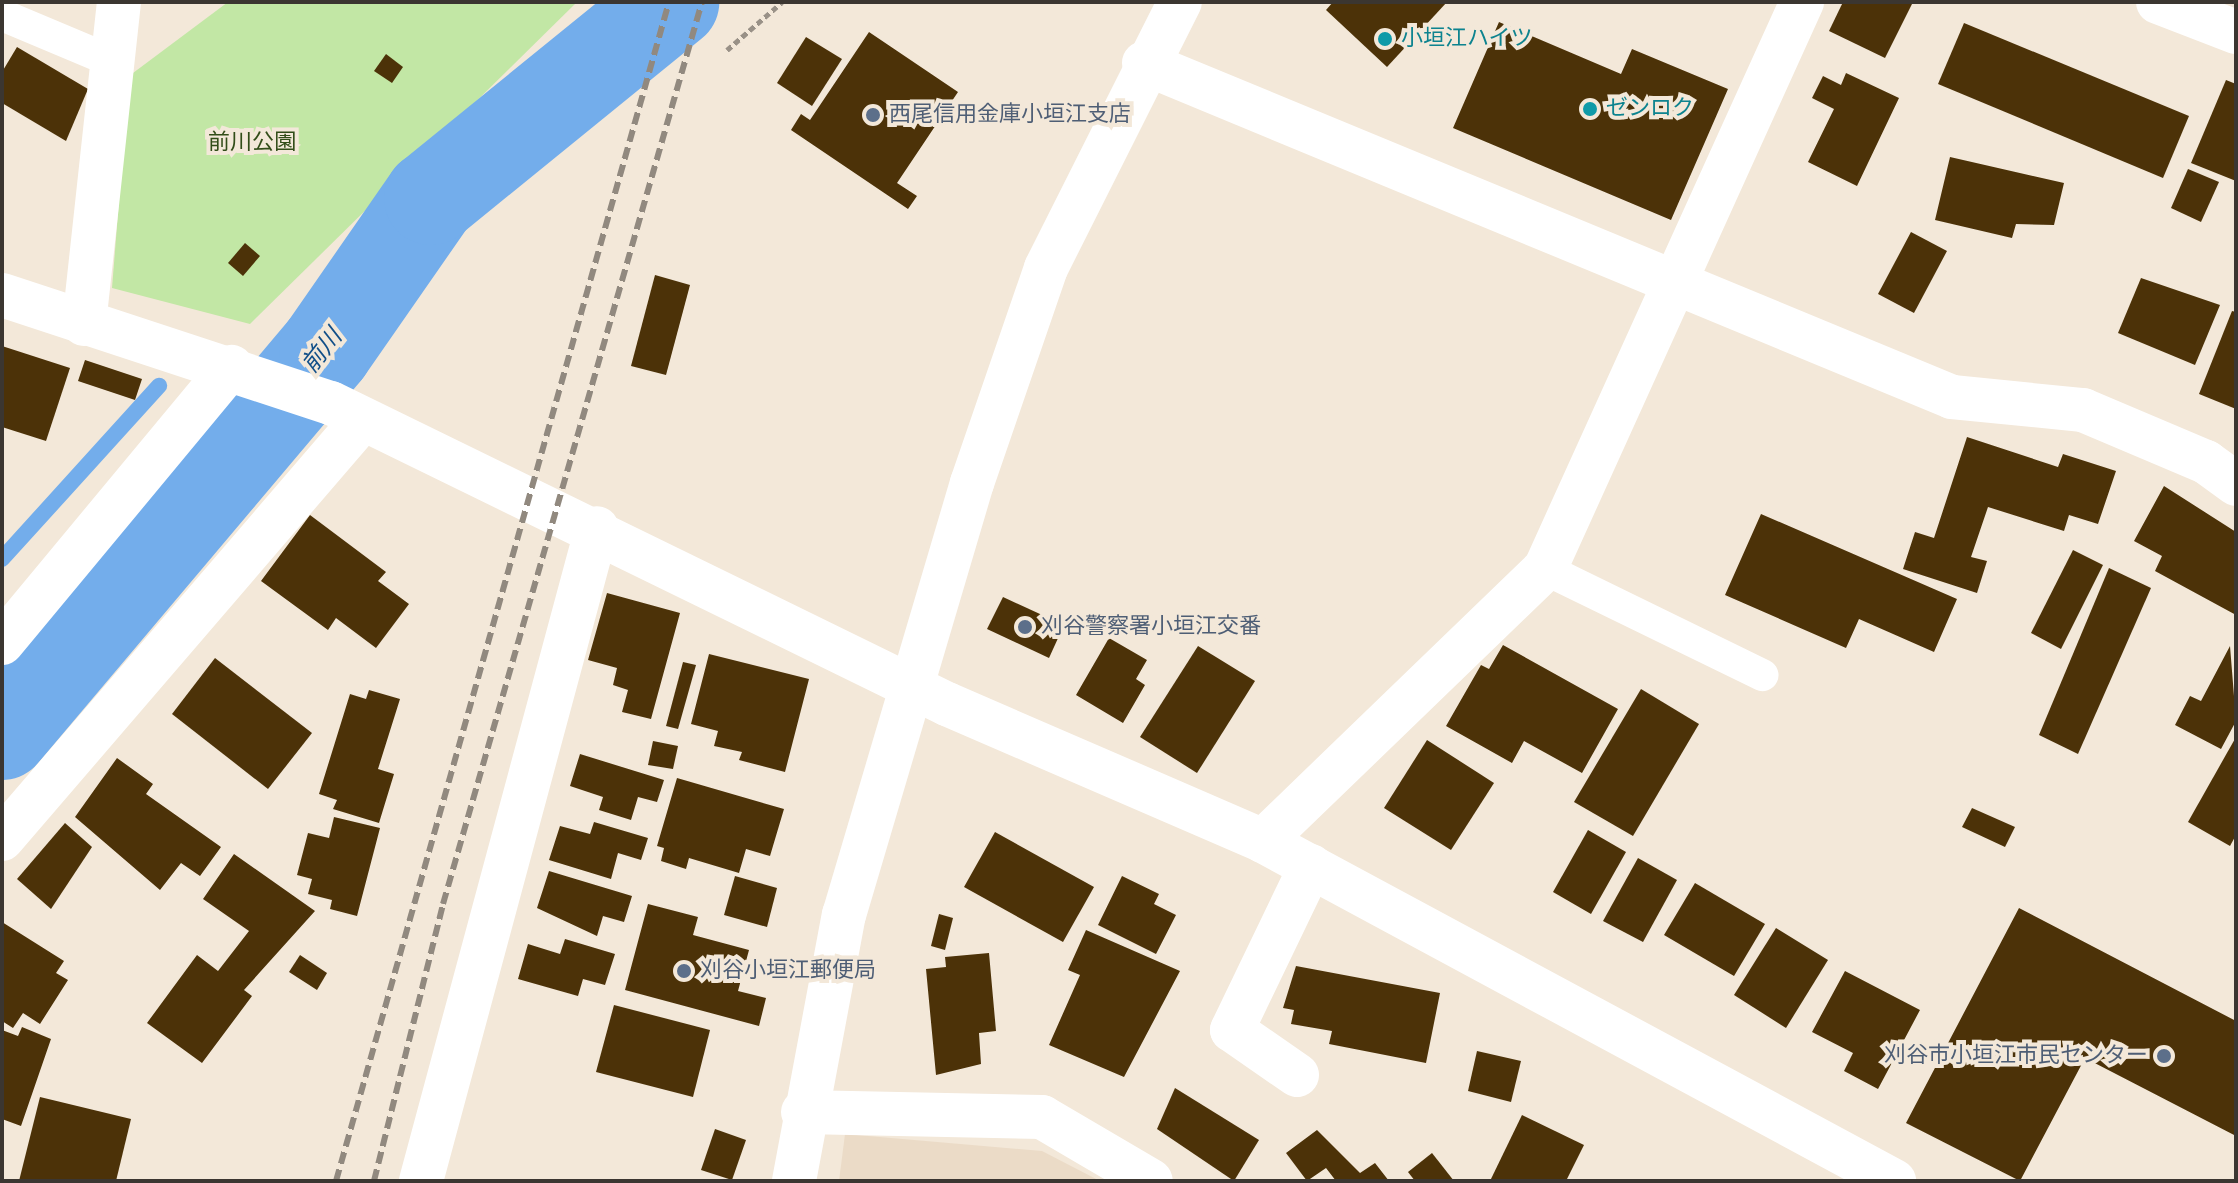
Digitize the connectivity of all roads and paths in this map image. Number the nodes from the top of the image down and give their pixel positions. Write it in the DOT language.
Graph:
graph roads {
  1 [pos="119,2"];
  2 [pos="782,2"];
  3 [pos="1180,2"];
  4 [pos="1802,2"];
  5 [pos="2158,2"];
  6 [pos="2,15"];
  7 [pos="2236,32"];
  8 [pos="727,50"];
  9 [pos="116,63"];
  10 [pos="1144,63"];
  11 [pos="1671,279"];
  12 [pos="2,295"];
  13 [pos="84,324"];
  14 [pos="231,367"];
  15 [pos="347,412"];
  16 [pos="2236,484"];
  17 [pos="597,528"];
  18 [pos="1545,569"];
  19 [pos="2,643"];
  20 [pos="1762,675"];
  21 [pos="914,688"];
  22 [pos="2,839"];
  23 [pos="1263,841"];
  24 [pos="1311,866"];
  25 [pos="1297,1075"];
  26 [pos="803,1112"];
  27 [pos="421,1181"];
  28 [pos="794,1181"];
  29 [pos="1151,1181"];
  30 [pos="1894,1181"];
  1 -- 9 [label="street"];
  2 -- 8 [label="path"];
  3 -- 10 [label="street"];
  4 -- 11 [label="street"];
  5 -- 7 [label="street"];
  6 -- 9 [label="lane"];
  9 -- 13 [label="street"];
  10 -- 11 [label="street"];
  10 -- 21 [label="street"];
  11 -- 16 [label="street"];
  11 -- 18 [label="street"];
  12 -- 13 [label="street"];
  13 -- 14 [label="street"];
  14 -- 15 [label="street"];
  14 -- 19 [label="street"];
  15 -- 17 [label="street"];
  15 -- 22 [label="street"];
  17 -- 21 [label="street"];
  17 -- 27 [label="street"];
  18 -- 20 [label="lane"];
  18 -- 23 [label="street"];
  21 -- 23 [label="street"];
  21 -- 26 [label="street"];
  23 -- 24 [label="street"];
  24 -- 25 [label="street"];
  24 -- 30 [label="street"];
  26 -- 28 [label="street"];
  26 -- 29 [label="street"];
}
